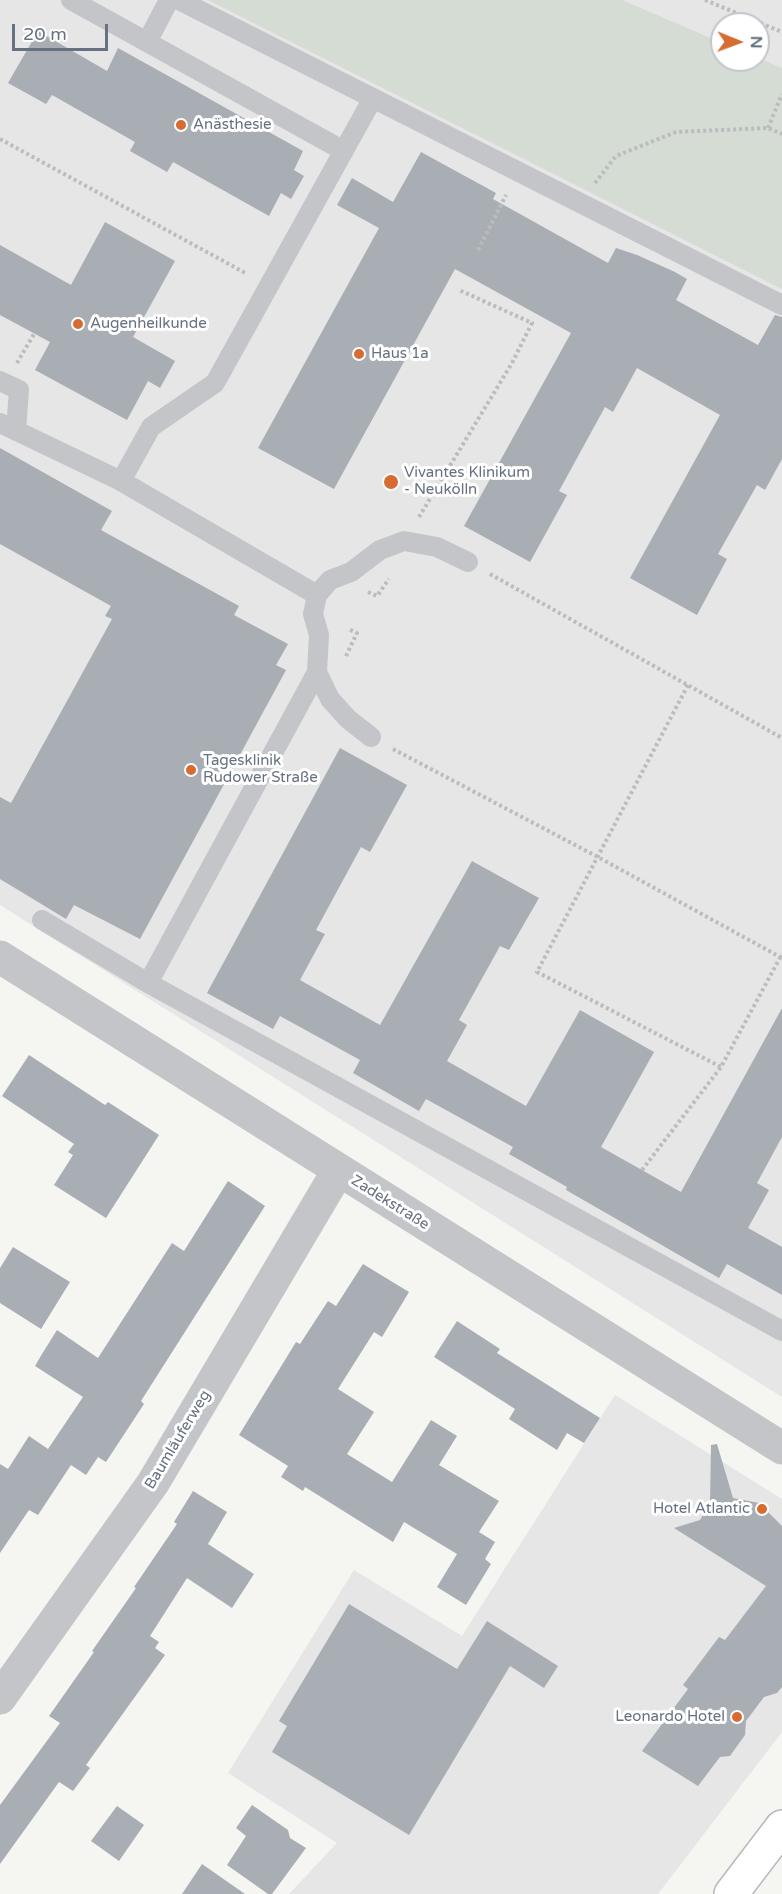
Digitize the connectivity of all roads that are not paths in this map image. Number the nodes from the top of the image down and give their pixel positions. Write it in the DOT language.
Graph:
graph roads {
  1 [pos="70,0"];
  2 [pos="170,0"];
  3 [pos="178,0"];
  4 [pos="147,42"];
  5 [pos="373,98"];
  6 [pos="344,151"];
  7 [pos="782,305"];
  8 [pos="0,381"];
  9 [pos="8,427"];
  10 [pos="121,481"];
  11 [pos="468,562"];
  12 [pos="317,595"];
  13 [pos="317,672"];
  14 [pos="371,737"];
  15 [pos="42,920"];
  16 [pos="0,957"];
  17 [pos="148,982"];
  18 [pos="338,1171"];
  19 [pos="782,1331"];
  20 [pos="782,1448"];
  21 [pos="0,1698"];
  22 [pos="782,1827"];
  23 [pos="731,1894"];
  1 -- 4 [label="lane"];
  2 -- 4 [label="lane"];
  3 -- 5 [label="lane"];
  4 -- 6 [label="lane"];
  5 -- 6 [label="lane"];
  5 -- 7 [label="lane"];
  6 -- 10 [label="lane"];
  8 -- 9 [label="lane"];
  9 -- 10 [label="lane"];
  10 -- 12 [label="lane"];
  11 -- 12 [label="lane"];
  12 -- 13 [label="lane"];
  13 -- 14 [label="lane"];
  13 -- 17 [label="lane"];
  15 -- 17 [label="lane"];
  16 -- 18 [label="street, Zadekstraße"];
  17 -- 19 [label="lane"];
  18 -- 20 [label="street, Zadekstraße"];
  18 -- 21 [label="street, Baumläuferweg"];
  22 -- 23 [label="main road"];
}
